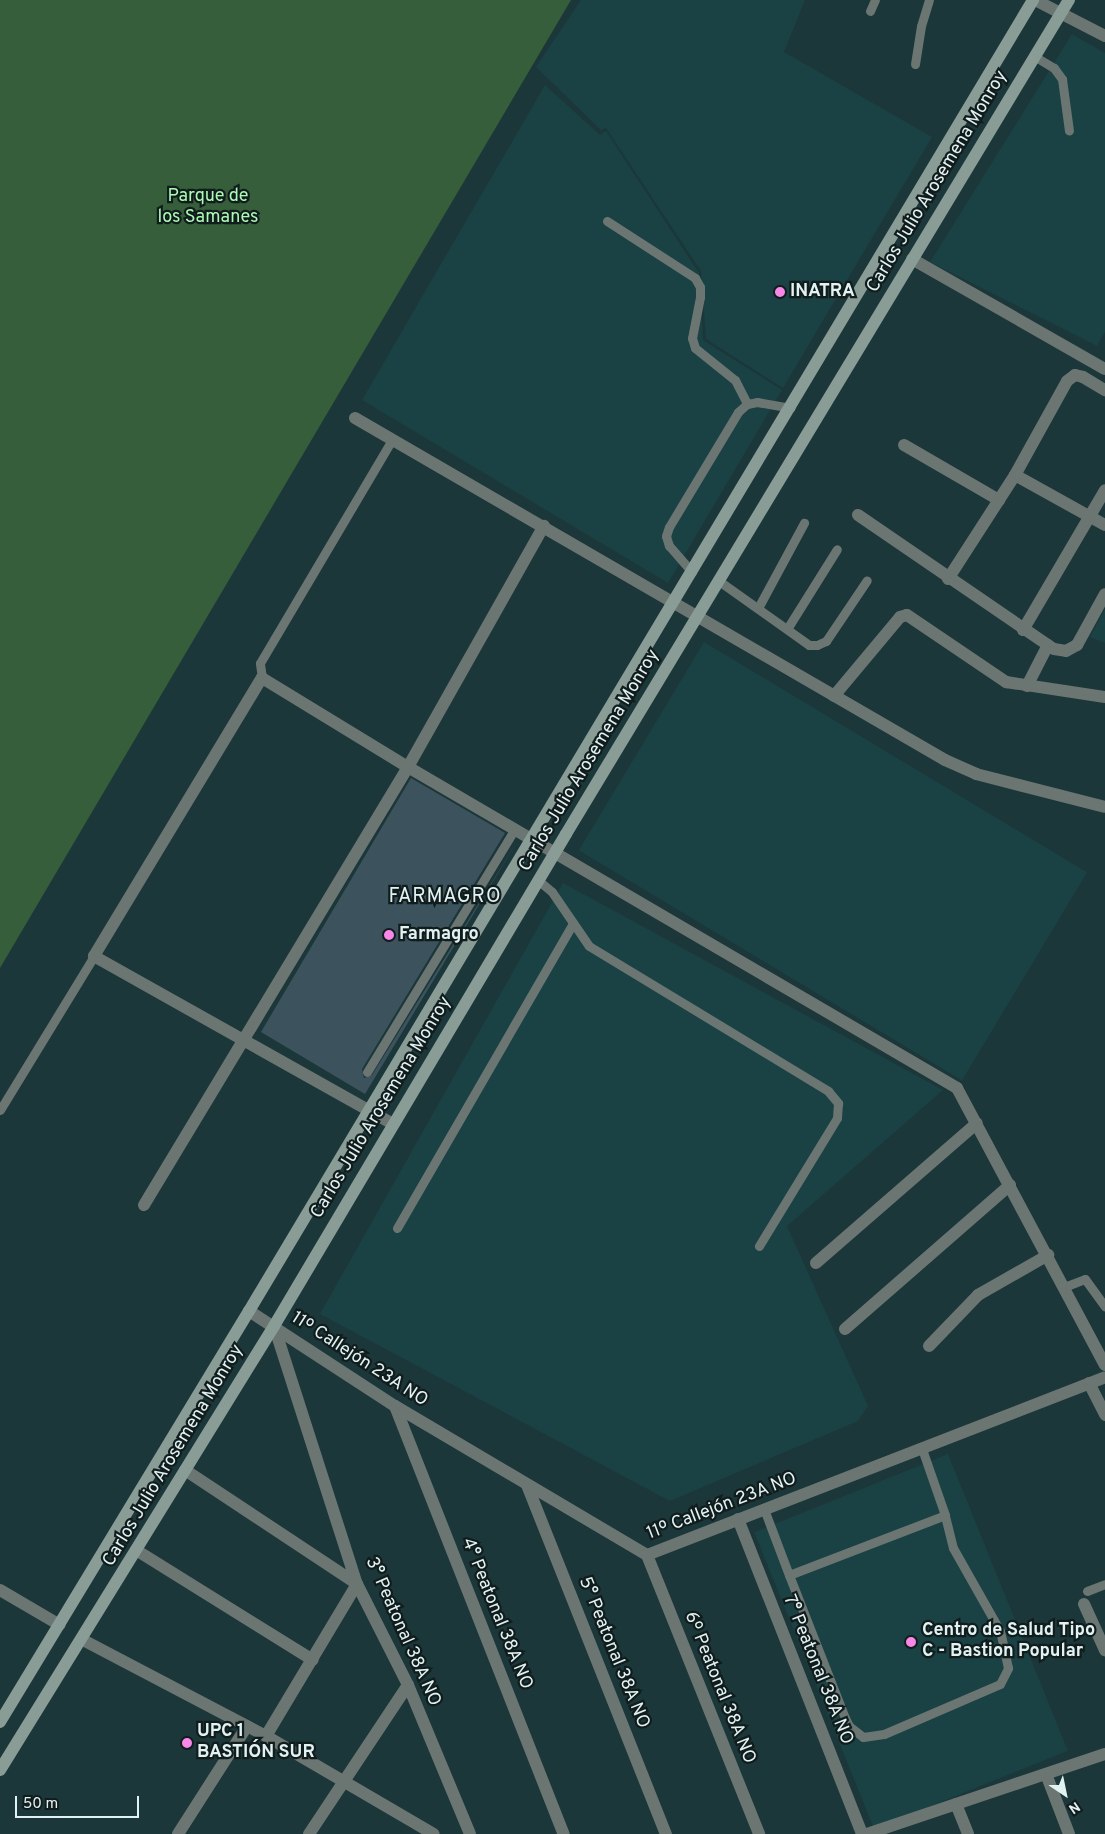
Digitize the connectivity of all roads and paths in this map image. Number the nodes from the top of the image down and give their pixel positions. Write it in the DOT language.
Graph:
graph roads {
  1 [pos="875,0"];
  2 [pos="929,0"];
  3 [pos="1034,0"];
  4 [pos="1069,0"];
  5 [pos="870,11"];
  6 [pos="1062,13"];
  7 [pos="1105,36"];
  8 [pos="1034,56"];
  9 [pos="915,64"];
  10 [pos="1069,131"];
  11 [pos="607,221"];
  12 [pos="912,259"];
  13 [pos="1105,369"];
  14 [pos="1105,390"];
  15 [pos="747,404"];
  16 [pos="790,408"];
  17 [pos="355,418"];
  18 [pos="392,440"];
  19 [pos="904,445"];
  20 [pos="1015,475"];
  21 [pos="1105,490"];
  22 [pos="999,500"];
  23 [pos="858,515"];
  24 [pos="1088,516"];
  25 [pos="804,523"];
  26 [pos="1105,525"];
  27 [pos="544,526"];
  28 [pos="837,548"];
  29 [pos="692,572"];
  30 [pos="948,579"];
  31 [pos="867,580"];
  32 [pos="719,581"];
  33 [pos="1105,594"];
  34 [pos="674,604"];
  35 [pos="758,608"];
  36 [pos="697,617"];
  37 [pos="787,629"];
  38 [pos="1023,630"];
  39 [pos="1048,646"];
  40 [pos="262,678"];
  41 [pos="1027,686"];
  42 [pos="834,696"];
  43 [pos="1105,698"];
  44 [pos="408,768"];
  45 [pos="1105,808"];
  46 [pos="514,830"];
  47 [pos="532,840"];
  48 [pos="555,854"];
  49 [pos="539,881"];
  50 [pos="572,924"];
  51 [pos="94,956"];
  52 [pos="244,1039"];
  53 [pos="368,1072"];
  54 [pos="0,1110"];
  55 [pos="369,1111"];
  56 [pos="977,1123"];
  57 [pos="393,1124"];
  58 [pos="1010,1185"];
  59 [pos="144,1205"];
  60 [pos="397,1228"];
  61 [pos="759,1246"];
  62 [pos="1048,1255"];
  63 [pos="816,1263"];
  64 [pos="1064,1287"];
  65 [pos="1105,1307"];
  66 [pos="250,1311"];
  67 [pos="274,1326"];
  68 [pos="845,1329"];
  69 [pos="929,1346"];
  70 [pos="1105,1364"];
  71 [pos="1105,1377"];
  72 [pos="1089,1383"];
  73 [pos="395,1406"];
  74 [pos="1105,1415"];
  75 [pos="922,1449"];
  76 [pos="185,1470"];
  77 [pos="528,1484"];
  78 [pos="764,1509"];
  79 [pos="945,1516"];
  80 [pos="738,1519"];
  81 [pos="136,1550"];
  82 [pos="647,1555"];
  83 [pos="789,1575"];
  84 [pos="357,1584"];
  85 [pos="1105,1584"];
  86 [pos="0,1590"];
  87 [pos="1088,1591"];
  88 [pos="1084,1604"];
  89 [pos="60,1625"];
  90 [pos="82,1640"];
  91 [pos="1105,1650"];
  92 [pos="313,1660"];
  93 [pos="408,1686"];
  94 [pos="0,1722"];
  95 [pos="247,1726"];
  96 [pos="266,1736"];
  97 [pos="1105,1754"];
  98 [pos="0,1770"];
  99 [pos="1046,1774"];
  100 [pos="343,1780"];
  101 [pos="956,1804"];
  102 [pos="428,1832"];
  103 [pos="178,1834"];
  104 [pos="309,1834"];
  105 [pos="470,1834"];
  106 [pos="564,1834"];
  107 [pos="666,1834"];
  108 [pos="759,1834"];
  109 [pos="862,1834"];
  110 [pos="867,1834"];
  111 [pos="968,1834"];
  112 [pos="1069,1834"];
  1 -- 5 [label="lane"];
  2 -- 9 [label="lane"];
  3 -- 6 [label="street"];
  3 -- 16 [label="main road, Carlos Julio Arosemena Monroy"];
  4 -- 6 [label="main road, Carlos Julio Arosemena Monroy"];
  6 -- 7 [label="street"];
  6 -- 8 [label="main road, Carlos Julio Arosemena Monroy"];
  8 -- 10 [label="lane"];
  8 -- 12 [label="main road, Carlos Julio Arosemena Monroy"];
  11 -- 15 [label="lane"];
  12 -- 13 [label="street"];
  12 -- 32 [label="main road, Carlos Julio Arosemena Monroy"];
  14 -- 20 [label="street"];
  15 -- 16 [label="lane"];
  15 -- 29 [label="lane"];
  16 -- 29 [label="main road, Carlos Julio Arosemena Monroy"];
  17 -- 18 [label="street"];
  18 -- 27 [label="street"];
  18 -- 40 [label="lane"];
  19 -- 22 [label="street"];
  20 -- 22 [label="street"];
  20 -- 24 [label="street"];
  21 -- 24 [label="street"];
  22 -- 30 [label="street"];
  23 -- 30 [label="street"];
  24 -- 26 [label="street"];
  24 -- 38 [label="street"];
  25 -- 35 [label="lane"];
  27 -- 34 [label="street"];
  27 -- 44 [label="street"];
  28 -- 37 [label="lane"];
  29 -- 34 [label="main road, Carlos Julio Arosemena Monroy"];
  30 -- 38 [label="street"];
  31 -- 37 [label="lane"];
  32 -- 35 [label="lane"];
  32 -- 36 [label="main road, Carlos Julio Arosemena Monroy"];
  33 -- 39 [label="street"];
  34 -- 36 [label="street"];
  34 -- 47 [label="main road, Carlos Julio Arosemena Monroy"];
  35 -- 37 [label="lane"];
  36 -- 42 [label="street"];
  36 -- 48 [label="main road, Carlos Julio Arosemena Monroy"];
  38 -- 39 [label="street"];
  39 -- 41 [label="street"];
  40 -- 44 [label="street"];
  40 -- 51 [label="street"];
  41 -- 42 [label="street"];
  41 -- 43 [label="street"];
  42 -- 45 [label="street"];
  44 -- 46 [label="street"];
  44 -- 52 [label="street"];
  46 -- 47 [label="street"];
  46 -- 53 [label="lane"];
  47 -- 48 [label="street"];
  47 -- 55 [label="main road, Carlos Julio Arosemena Monroy"];
  48 -- 49 [label="main road, Carlos Julio Arosemena Monroy"];
  48 -- 56 [label="street"];
  49 -- 50 [label="lane"];
  49 -- 57 [label="main road, Carlos Julio Arosemena Monroy"];
  50 -- 60 [label="lane"];
  50 -- 61 [label="lane"];
  51 -- 52 [label="street"];
  51 -- 54 [label="lane"];
  52 -- 55 [label="street"];
  52 -- 59 [label="street"];
  55 -- 57 [label="street"];
  55 -- 66 [label="main road, Carlos Julio Arosemena Monroy"];
  56 -- 58 [label="street"];
  56 -- 63 [label="street"];
  57 -- 67 [label="main road, Carlos Julio Arosemena Monroy"];
  58 -- 62 [label="street"];
  58 -- 68 [label="street"];
  62 -- 64 [label="street"];
  62 -- 69 [label="street"];
  64 -- 65 [label="lane"];
  64 -- 70 [label="street"];
  66 -- 67 [label="street, 11º Callejón 23A NO"];
  66 -- 89 [label="main road, Carlos Julio Arosemena Monroy"];
  67 -- 73 [label="street, 11º Callejón 23A NO"];
  67 -- 76 [label="main road, Carlos Julio Arosemena Monroy"];
  67 -- 84 [label="street, 3° Peatonal 38A NO"];
  71 -- 72 [label="street, 11º Callejón 23A NO"];
  72 -- 74 [label="street"];
  72 -- 75 [label="street, 11º Callejón 23A NO"];
  73 -- 77 [label="street, 11º Callejón 23A NO"];
  73 -- 106 [label="street, 4° Peatonal 38A NO"];
  75 -- 78 [label="street, 11º Callejón 23A NO"];
  75 -- 79 [label="lane"];
  76 -- 81 [label="main road, Carlos Julio Arosemena Monroy"];
  76 -- 84 [label="street"];
  77 -- 82 [label="street, 11º Callejón 23A NO"];
  77 -- 107 [label="street, 5° Peatonal 38A NO"];
  78 -- 80 [label="street, 11º Callejón 23A NO"];
  78 -- 83 [label="lane"];
  79 -- 83 [label="lane"];
  79 -- 83 [label="lane"];
  80 -- 82 [label="street, 11º Callejón 23A NO"];
  80 -- 109 [label="street, 7° Peatonal 38A NO"];
  81 -- 90 [label="main road, Carlos Julio Arosemena Monroy"];
  81 -- 92 [label="street"];
  82 -- 108 [label="street, 6º Peatonal 38A NO"];
  84 -- 92 [label="street"];
  84 -- 93 [label="street, 3° Peatonal 38A NO"];
  85 -- 87 [label="lane"];
  86 -- 89 [label="street"];
  88 -- 91 [label="street"];
  89 -- 94 [label="main road, Carlos Julio Arosemena Monroy"];
  90 -- 95 [label="street"];
  90 -- 98 [label="main road, Carlos Julio Arosemena Monroy"];
  92 -- 96 [label="street"];
  93 -- 100 [label="street"];
  93 -- 105 [label="street, 3° Peatonal 38A NO"];
  95 -- 96 [label="street"];
  95 -- 103 [label="street"];
  96 -- 100 [label="street"];
  97 -- 99 [label="street"];
  99 -- 101 [label="street"];
  99 -- 112 [label="street"];
  100 -- 102 [label="street"];
  100 -- 104 [label="street"];
  101 -- 110 [label="street"];
  101 -- 111 [label="street"];
}
